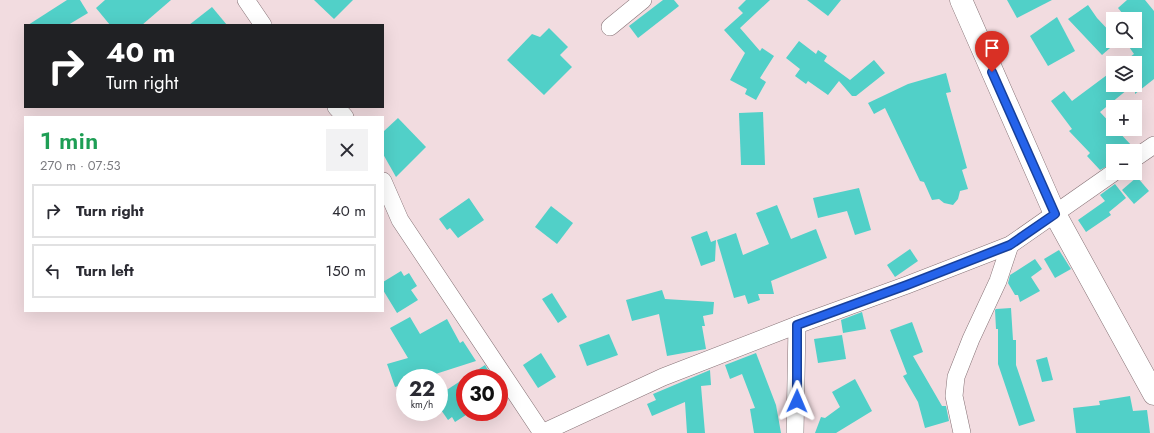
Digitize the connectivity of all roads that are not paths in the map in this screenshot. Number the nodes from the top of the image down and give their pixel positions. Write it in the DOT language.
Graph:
graph roads {
  1 [pos="246,0"];
  2 [pos="643,0"];
  3 [pos="961,0"];
  4 [pos="262,24"];
  5 [pos="610,27"];
  6 [pos="337,108"];
  7 [pos="344,116"];
  8 [pos="1154,145"];
  9 [pos="1142,153"];
  10 [pos="1106,178"];
  11 [pos="384,184"];
  12 [pos="1055,214"];
  13 [pos="1010,245"];
  14 [pos="797,325"];
  15 [pos="1154,394"];
  16 [pos="542,433"];
  17 [pos="795,433"];
  18 [pos="962,433"];
  1 -- 4 [label="street"];
  2 -- 5 [label="street"];
  3 -- 12 [label="main road"];
  6 -- 7 [label="street"];
  8 -- 9 [label="street"];
  10 -- 12 [label="street"];
  11 -- 16 [label="street"];
  12 -- 13 [label="street"];
  12 -- 15 [label="main road"];
  13 -- 14 [label="street"];
  13 -- 18 [label="street"];
  14 -- 16 [label="street"];
  14 -- 17 [label="street"];
}
